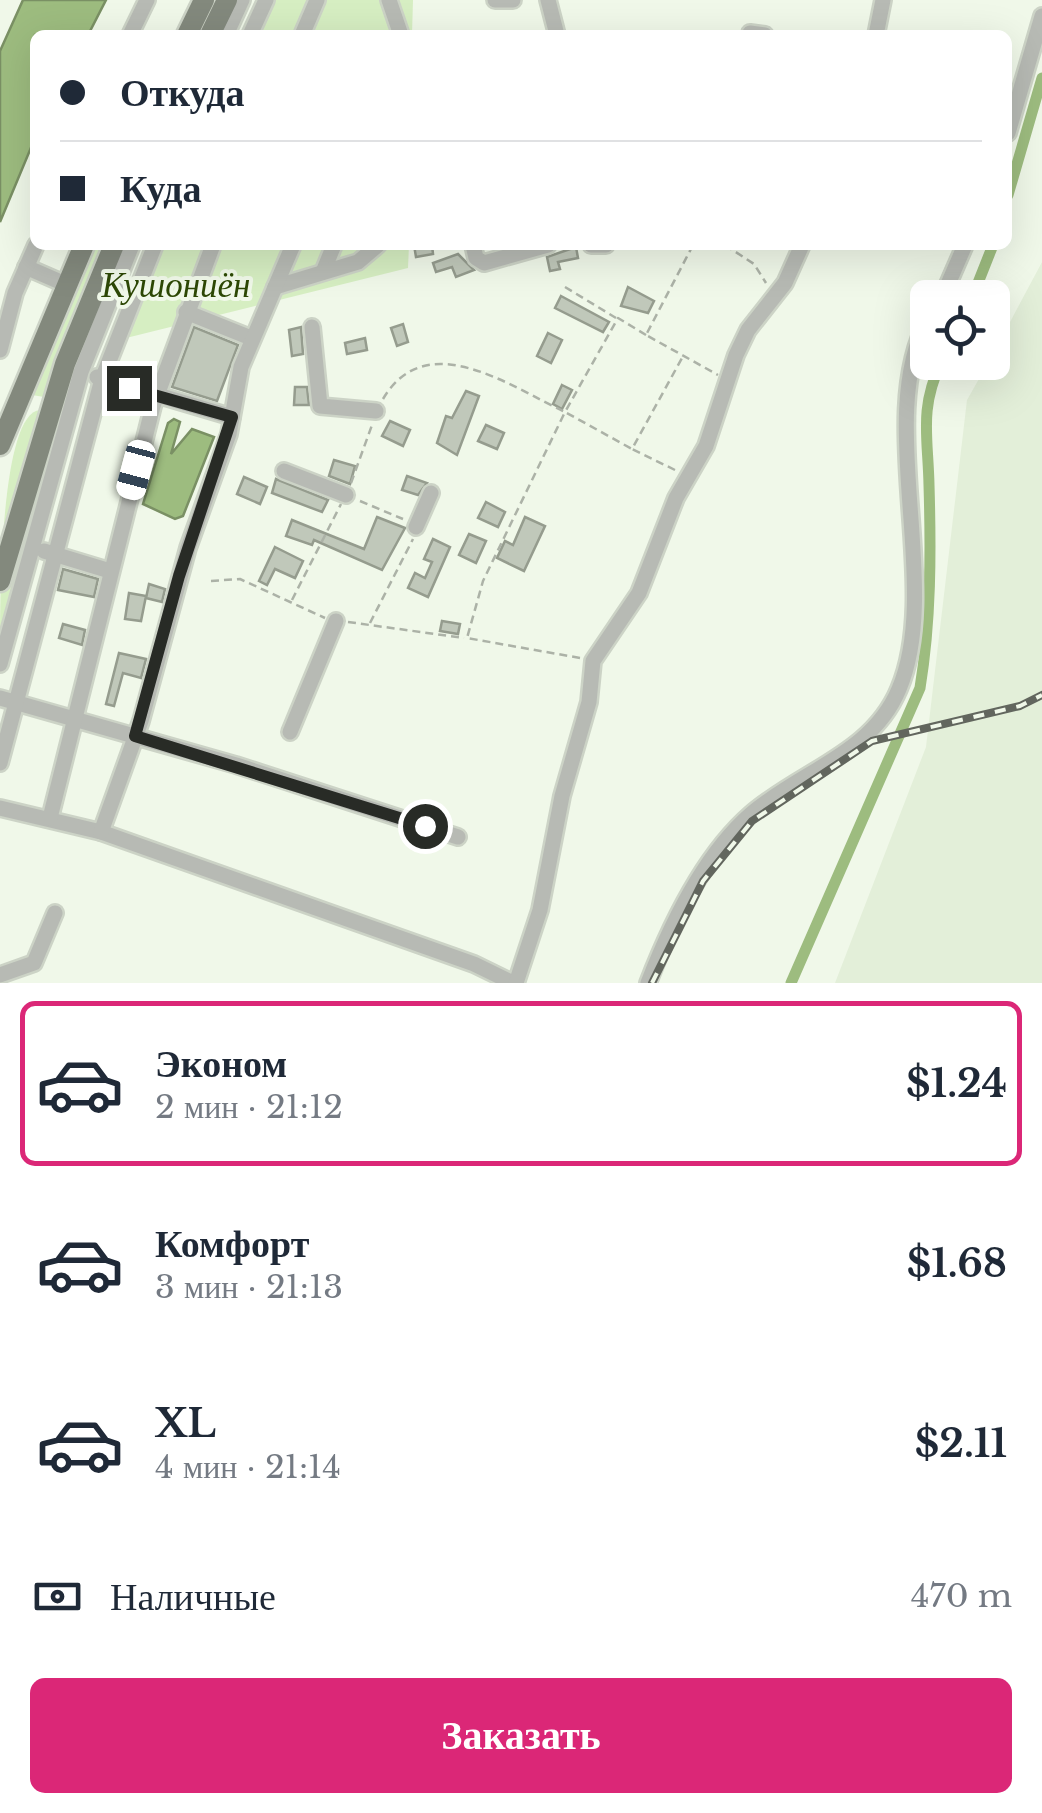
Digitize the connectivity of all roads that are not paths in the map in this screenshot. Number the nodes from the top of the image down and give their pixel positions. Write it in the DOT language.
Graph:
graph roads {
  1 [pos="147,0"];
  2 [pos="204,0"];
  3 [pos="227,0"];
  4 [pos="242,0"];
  5 [pos="266,0"];
  6 [pos="316,0"];
  7 [pos="390,0"];
  8 [pos="496,0"];
  9 [pos="512,0"];
  10 [pos="548,0"];
  11 [pos="883,0"];
  12 [pos="1042,16"];
  13 [pos="132,30"];
  14 [pos="189,30"];
  15 [pos="212,30"];
  16 [pos="228,30"];
  17 [pos="252,30"];
  18 [pos="304,30"];
  19 [pos="399,30"];
  20 [pos="556,30"];
  21 [pos="877,30"];
  22 [pos="1012,119"];
  23 [pos="34,250"];
  24 [pos="81,250"];
  25 [pos="112,250"];
  26 [pos="130,250"];
  27 [pos="153,250"];
  28 [pos="212,250"];
  29 [pos="291,250"];
  30 [pos="332,250"];
  31 [pos="372,250"];
  32 [pos="474,250"];
  33 [pos="531,250"];
  34 [pos="799,250"];
  35 [pos="963,250"];
  36 [pos="26,267"];
  37 [pos="323,272"];
  38 [pos="950,280"];
  39 [pos="64,284"];
  40 [pos="275,287"];
  41 [pos="15,292"];
  42 [pos="186,312"];
  43 [pos="0,321"];
  44 [pos="312,326"];
  45 [pos="251,338"];
  46 [pos="0,350"];
  47 [pos="82,372"];
  48 [pos="102,379"];
  49 [pos="911,380"];
  50 [pos="156,396"];
  51 [pos="376,412"];
  52 [pos="232,417"];
  53 [pos="0,445"];
  54 [pos="284,471"];
  55 [pos="431,493"];
  56 [pos="346,495"];
  57 [pos="416,528"];
  58 [pos="31,547"];
  59 [pos="54,554"];
  60 [pos="110,571"];
  61 [pos="0,581"];
  62 [pos="336,621"];
  63 [pos="0,664"];
  64 [pos="0,698"];
  65 [pos="18,702"];
  66 [pos="72,718"];
  67 [pos="290,732"];
  68 [pos="135,736"];
  69 [pos="0,763"];
  70 [pos="0,808"];
  71 [pos="50,818"];
  72 [pos="101,832"];
  73 [pos="458,836"];
  74 [pos="55,913"];
  75 [pos="0,975"];
  76 [pos="515,983"];
  77 [pos="648,983"];
  1 -- 13 [label="street"];
  2 -- 14 [label="main road"];
  3 -- 15 [label="main road"];
  4 -- 16 [label="street"];
  5 -- 17 [label="street"];
  6 -- 18 [label="street"];
  7 -- 19 [label="street"];
  8 -- 9 [label="street"];
  10 -- 20 [label="street"];
  11 -- 21 [label="street"];
  12 -- 22 [label="street"];
  23 -- 36 [label="street"];
  24 -- 39 [label="main road"];
  25 -- 61 [label="main road"];
  26 -- 47 [label="street"];
  27 -- 48 [label="street"];
  28 -- 42 [label="street"];
  29 -- 40 [label="street"];
  30 -- 37 [label="street"];
  31 -- 37 [label="street"];
  32 -- 33 [label="street"];
  34 -- 76 [label="street"];
  35 -- 38 [label="street"];
  36 -- 39 [label="street"];
  36 -- 41 [label="street"];
  37 -- 40 [label="street"];
  39 -- 53 [label="main road"];
  40 -- 45 [label="street"];
  41 -- 43 [label="street"];
  41 -- 46 [label="street"];
  42 -- 45 [label="street"];
  42 -- 50 [label="street"];
  44 -- 51 [label="street"];
  45 -- 52 [label="street"];
  47 -- 48 [label="street"];
  47 -- 58 [label="street"];
  48 -- 50 [label="street"];
  48 -- 59 [label="street"];
  49 -- 77 [label="street"];
  50 -- 52 [label="street"];
  50 -- 60 [label="street"];
  52 -- 68 [label="street"];
  54 -- 56 [label="street"];
  55 -- 57 [label="street"];
  58 -- 59 [label="street"];
  58 -- 63 [label="street"];
  59 -- 60 [label="street"];
  59 -- 65 [label="street"];
  60 -- 66 [label="street"];
  62 -- 67 [label="street"];
  64 -- 65 [label="street"];
  65 -- 66 [label="street"];
  65 -- 69 [label="street"];
  66 -- 68 [label="street"];
  66 -- 71 [label="street"];
  68 -- 72 [label="street"];
  68 -- 73 [label="street"];
  70 -- 71 [label="street"];
  71 -- 72 [label="street"];
  72 -- 76 [label="street"];
  74 -- 75 [label="street"];
}
